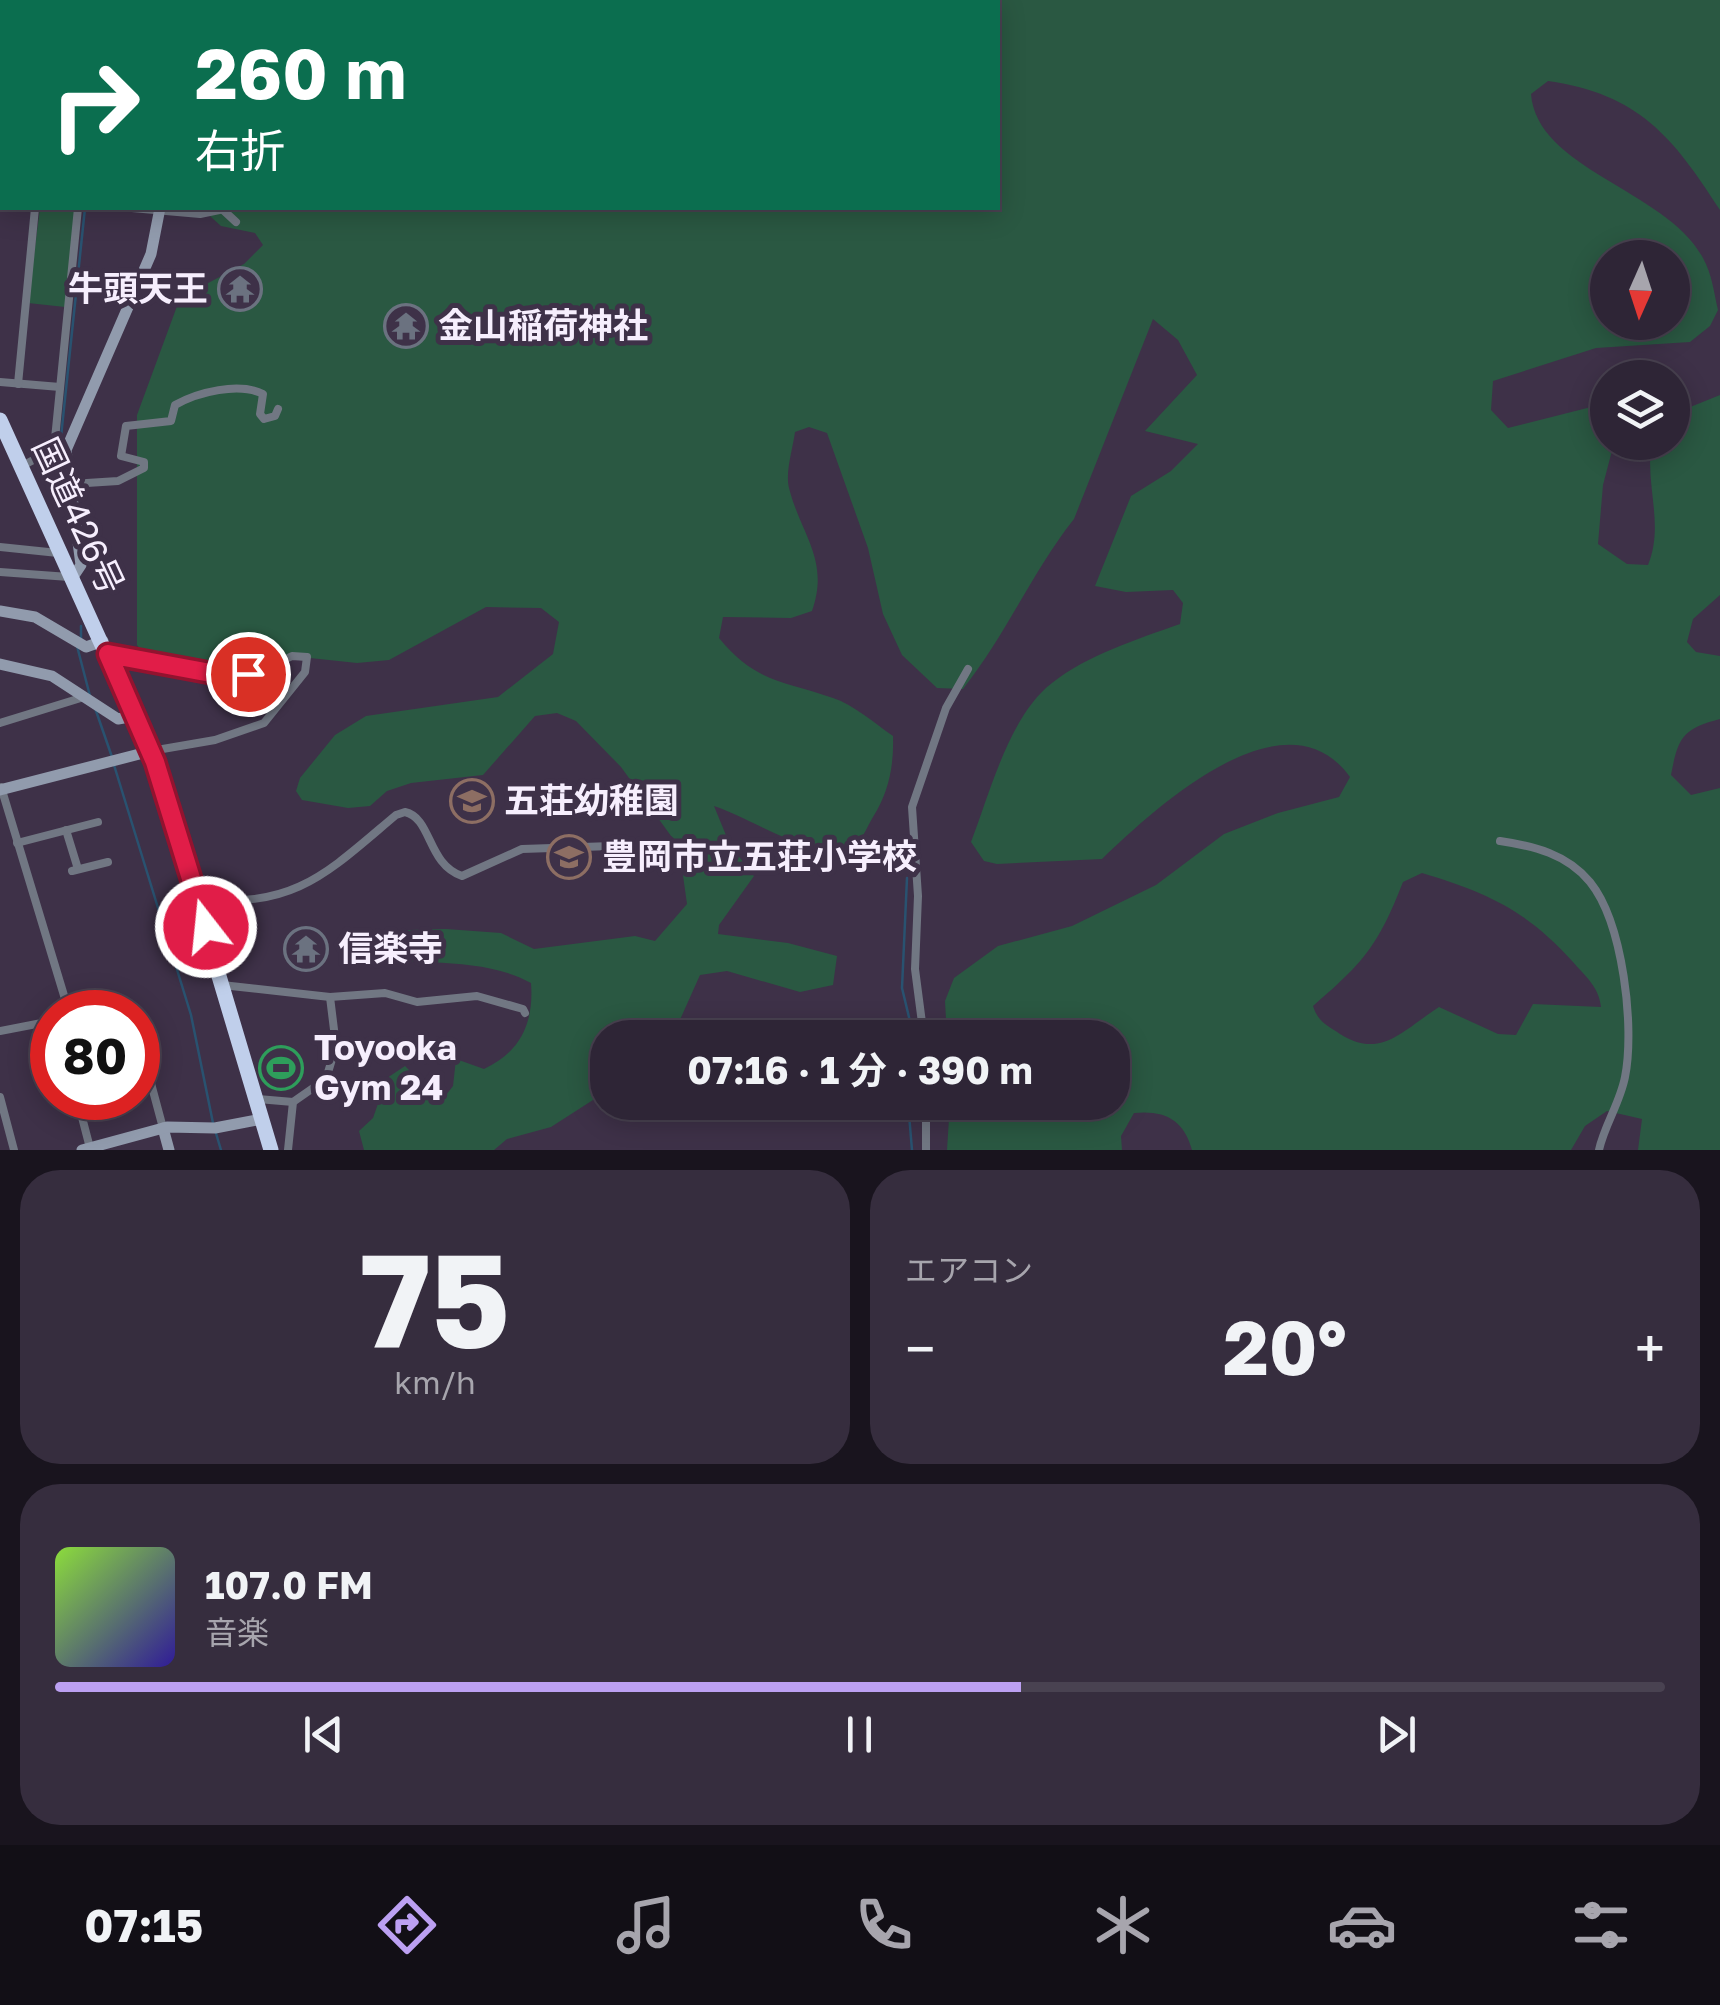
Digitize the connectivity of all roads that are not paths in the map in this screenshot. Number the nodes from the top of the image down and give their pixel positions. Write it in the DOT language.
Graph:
graph roads {
  1 [pos="35,210"];
  2 [pos="78,210"];
  3 [pos="160,210"];
  4 [pos="168,210"];
  5 [pos="217,210"];
  6 [pos="227,210"];
  7 [pos="236,222"];
  8 [pos="0,382"];
  9 [pos="18,384"];
  10 [pos="60,388"];
  11 [pos="278,407"];
  12 [pos="0,420"];
  13 [pos="12,456"];
  14 [pos="71,484"];
  15 [pos="0,548"];
  16 [pos="62,553"];
  17 [pos="0,572"];
  18 [pos="73,577"];
  19 [pos="0,611"];
  20 [pos="105,648"];
  21 [pos="0,664"];
  22 [pos="968,669"];
  23 [pos="85,698"];
  24 [pos="135,716"];
  25 [pos="0,723"];
  26 [pos="151,752"];
  27 [pos="0,788"];
  28 [pos="98,822"];
  29 [pos="66,830"];
  30 [pos="1500,841"];
  31 [pos="17,843"];
  32 [pos="612,846"];
  33 [pos="108,862"];
  34 [pos="198,898"];
  35 [pos="222,985"];
  36 [pos="62,990"];
  37 [pos="330,996"];
  38 [pos="525,1014"];
  39 [pos="922,1020"];
  40 [pos="30,1025"];
  41 [pos="0,1031"];
  42 [pos="0,1098"];
  43 [pos="256,1099"];
  44 [pos="293,1102"];
  45 [pos="160,1117"];
  46 [pos="262,1119"];
  47 [pos="81,1120"];
  48 [pos="926,1120"];
  49 [pos="163,1128"];
  50 [pos="86,1149"];
  51 [pos="14,1150"];
  52 [pos="169,1150"];
  53 [pos="271,1150"];
  54 [pos="288,1150"];
  55 [pos="926,1150"];
  56 [pos="1599,1150"];
  1 -- 9 [label="street"];
  2 -- 10 [label="street"];
  3 -- 14 [label="street"];
  4 -- 5 [label="street"];
  6 -- 7 [label="street"];
  8 -- 9 [label="street"];
  9 -- 10 [label="street"];
  10 -- 13 [label="street"];
  11 -- 14 [label="street"];
  12 -- 13 [label="highway, 国道426号"];
  13 -- 16 [label="highway, 国道426号"];
  14 -- 18 [label="street"];
  15 -- 16 [label="street"];
  16 -- 18 [label="highway, 国道426号"];
  17 -- 18 [label="street"];
  18 -- 20 [label="highway, 国道426号"];
  19 -- 20 [label="street"];
  20 -- 24 [label="highway, 国道426号"];
  20 -- 26 [label="street"];
  21 -- 23 [label="street"];
  22 -- 39 [label="street"];
  23 -- 24 [label="street"];
  23 -- 25 [label="street"];
  24 -- 26 [label="highway, 国道426号"];
  26 -- 27 [label="street"];
  26 -- 34 [label="highway, 国道426号"];
  27 -- 31 [label="street"];
  28 -- 29 [label="street"];
  29 -- 31 [label="street"];
  29 -- 33 [label="street"];
  30 -- 56 [label="street"];
  31 -- 36 [label="street"];
  32 -- 34 [label="street"];
  34 -- 35 [label="highway, 国道426号"];
  35 -- 37 [label="street"];
  35 -- 43 [label="highway, 国道426号"];
  37 -- 38 [label="street"];
  37 -- 44 [label="street"];
  40 -- 41 [label="street"];
  42 -- 51 [label="street"];
  43 -- 44 [label="street"];
  43 -- 46 [label="highway, 国道426号"];
  44 -- 54 [label="street"];
  45 -- 49 [label="street"];
  46 -- 49 [label="street"];
  46 -- 53 [label="highway, 国道426号"];
  47 -- 50 [label="street"];
  48 -- 55 [label="street"];
  49 -- 50 [label="street"];
  49 -- 52 [label="street"];
}
